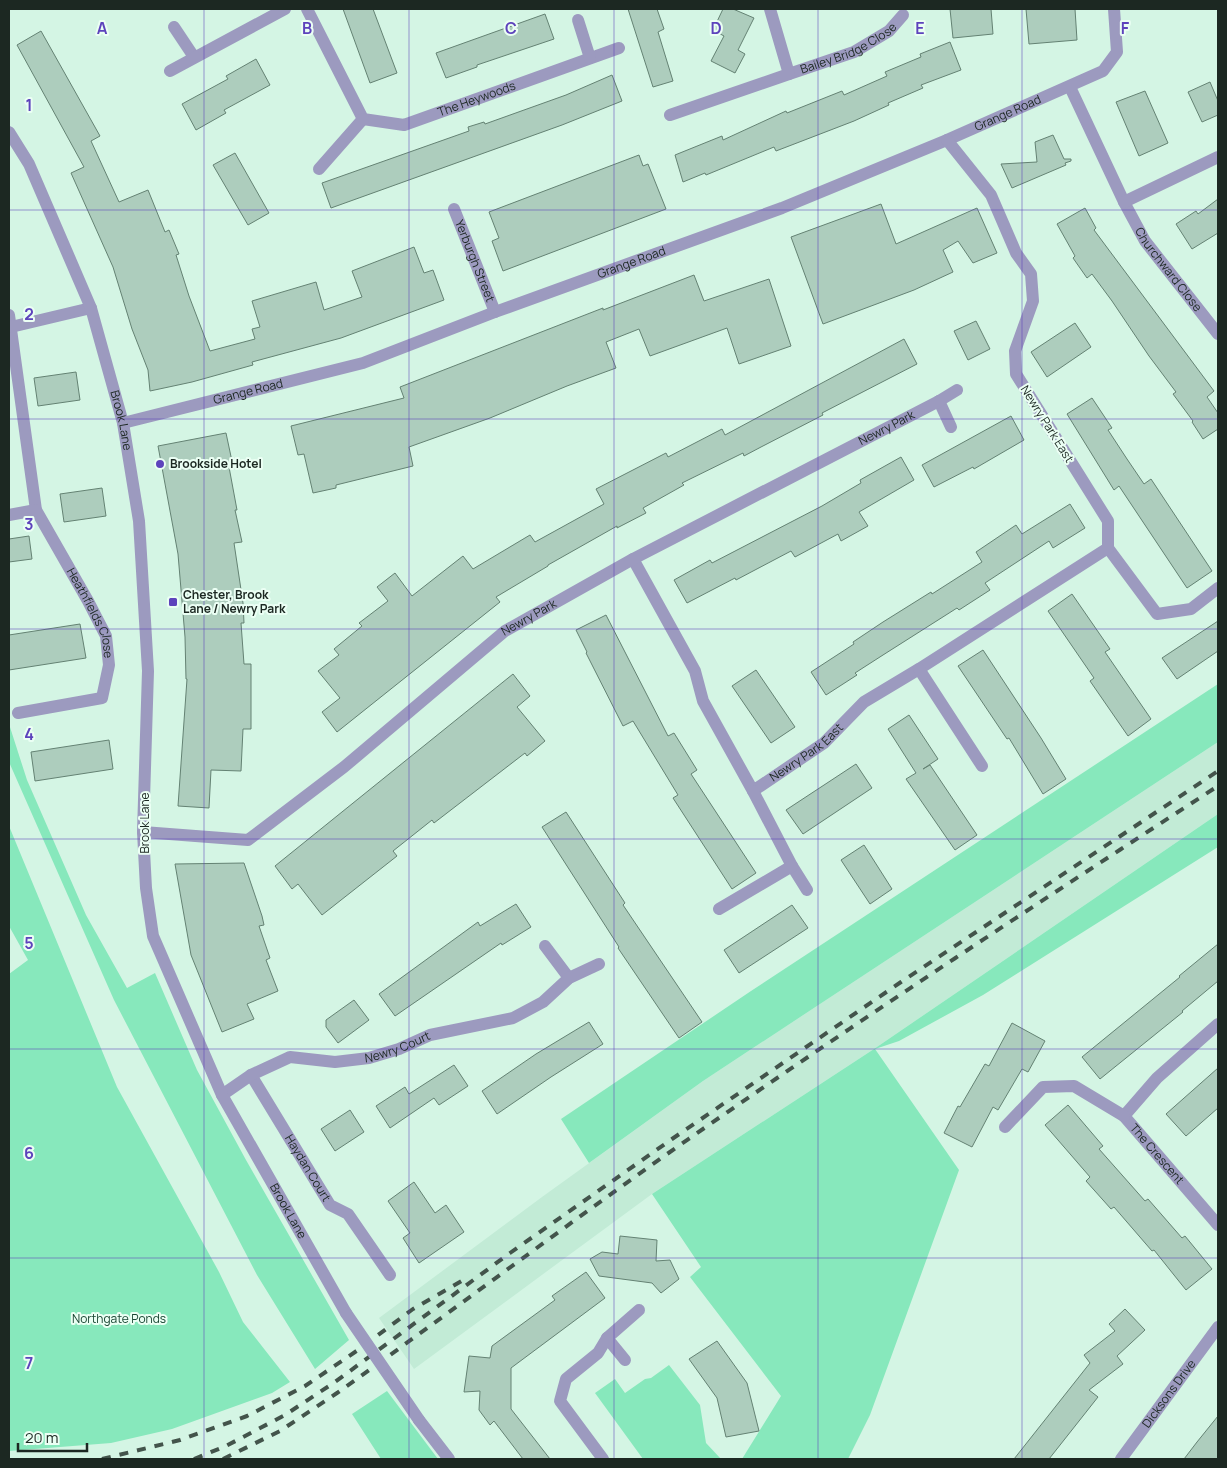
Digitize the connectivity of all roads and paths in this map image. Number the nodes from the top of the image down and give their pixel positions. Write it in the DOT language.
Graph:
graph roads {
  1 [pos="285,9"];
  2 [pos="307,9"];
  3 [pos="770,9"];
  4 [pos="1114,9"];
  5 [pos="902,15"];
  6 [pos="578,20"];
  7 [pos="174,27"];
  8 [pos="619,48"];
  9 [pos="194,57"];
  10 [pos="590,58"];
  11 [pos="170,71"];
  12 [pos="789,74"];
  13 [pos="1070,86"];
  14 [pos="670,115"];
  15 [pos="363,119"];
  16 [pos="9,132"];
  17 [pos="947,140"];
  18 [pos="1218,157"];
  19 [pos="319,169"];
  20 [pos="1124,202"];
  21 [pos="454,209"];
  22 [pos="91,308"];
  23 [pos="495,312"];
  24 [pos="10,321"];
  25 [pos="1218,334"];
  26 [pos="957,390"];
  27 [pos="939,402"];
  28 [pos="123,423"];
  29 [pos="951,426"];
  30 [pos="36,510"];
  31 [pos="9,515"];
  32 [pos="1108,548"];
  33 [pos="633,559"];
  34 [pos="1218,588"];
  35 [pos="919,669"];
  36 [pos="18,713"];
  37 [pos="982,766"];
  38 [pos="753,791"];
  39 [pos="143,832"];
  40 [pos="792,866"];
  41 [pos="807,890"];
  42 [pos="720,909"];
  43 [pos="545,946"];
  44 [pos="599,964"];
  45 [pos="568,978"];
  46 [pos="1218,1024"];
  47 [pos="251,1075"];
  48 [pos="222,1095"];
  49 [pos="1124,1116"];
  50 [pos="1005,1127"];
  51 [pos="1218,1225"];
  52 [pos="390,1275"];
  53 [pos="639,1310"];
  54 [pos="1218,1327"];
  55 [pos="607,1338"];
  56 [pos="625,1360"];
  57 [pos="449,1459"];
  58 [pos="603,1459"];
  59 [pos="1120,1459"];
  1 -- 9 [label="street"];
  2 -- 15 [label="street"];
  3 -- 12 [label="street, Bailey Bridge Close"];
  4 -- 13 [label="street, Grange Road"];
  5 -- 12 [label="street, Bailey Bridge Close"];
  6 -- 10 [label="street"];
  7 -- 9 [label="street"];
  8 -- 10 [label="street, The Heywoods"];
  9 -- 11 [label="street"];
  10 -- 15 [label="street, The Heywoods"];
  12 -- 14 [label="street, Bailey Bridge Close"];
  13 -- 17 [label="street, Grange Road"];
  13 -- 20 [label="street, Churchward Close"];
  15 -- 19 [label="street"];
  16 -- 22 [label="street, Brook Lane"];
  17 -- 23 [label="street, Grange Road"];
  17 -- 32 [label="street, Newry Park East"];
  18 -- 20 [label="street"];
  20 -- 25 [label="street, Churchward Close"];
  21 -- 23 [label="street, Yerburgh Street"];
  22 -- 24 [label="street, Heathfields Close"];
  22 -- 28 [label="street, Brook Lane"];
  23 -- 28 [label="street, Grange Road"];
  24 -- 30 [label="street, Heathfields Close"];
  26 -- 27 [label="street, Newry Park"];
  27 -- 29 [label="street"];
  27 -- 33 [label="street, Newry Park"];
  28 -- 39 [label="street, Brook Lane"];
  30 -- 31 [label="street"];
  30 -- 36 [label="street, Heathfields Close"];
  32 -- 34 [label="street"];
  32 -- 35 [label="street, Newry Park East"];
  33 -- 38 [label="street"];
  33 -- 39 [label="street, Newry Park"];
  35 -- 37 [label="street"];
  35 -- 38 [label="street, Newry Park East"];
  38 -- 40 [label="street"];
  39 -- 48 [label="street, Brook Lane"];
  40 -- 41 [label="street"];
  40 -- 42 [label="street"];
  43 -- 45 [label="street"];
  44 -- 45 [label="street, Newry Court"];
  45 -- 47 [label="street, Newry Court"];
  46 -- 49 [label="street, The Crescent"];
  47 -- 48 [label="street, Newry Court"];
  47 -- 52 [label="street, Haydan Court"];
  48 -- 57 [label="street, Brook Lane, bridge"];
  49 -- 50 [label="street"];
  49 -- 51 [label="street, The Crescent"];
  53 -- 55 [label="street"];
  54 -- 59 [label="street, Dicksons Drive"];
  55 -- 56 [label="street"];
  55 -- 58 [label="street"];
}
